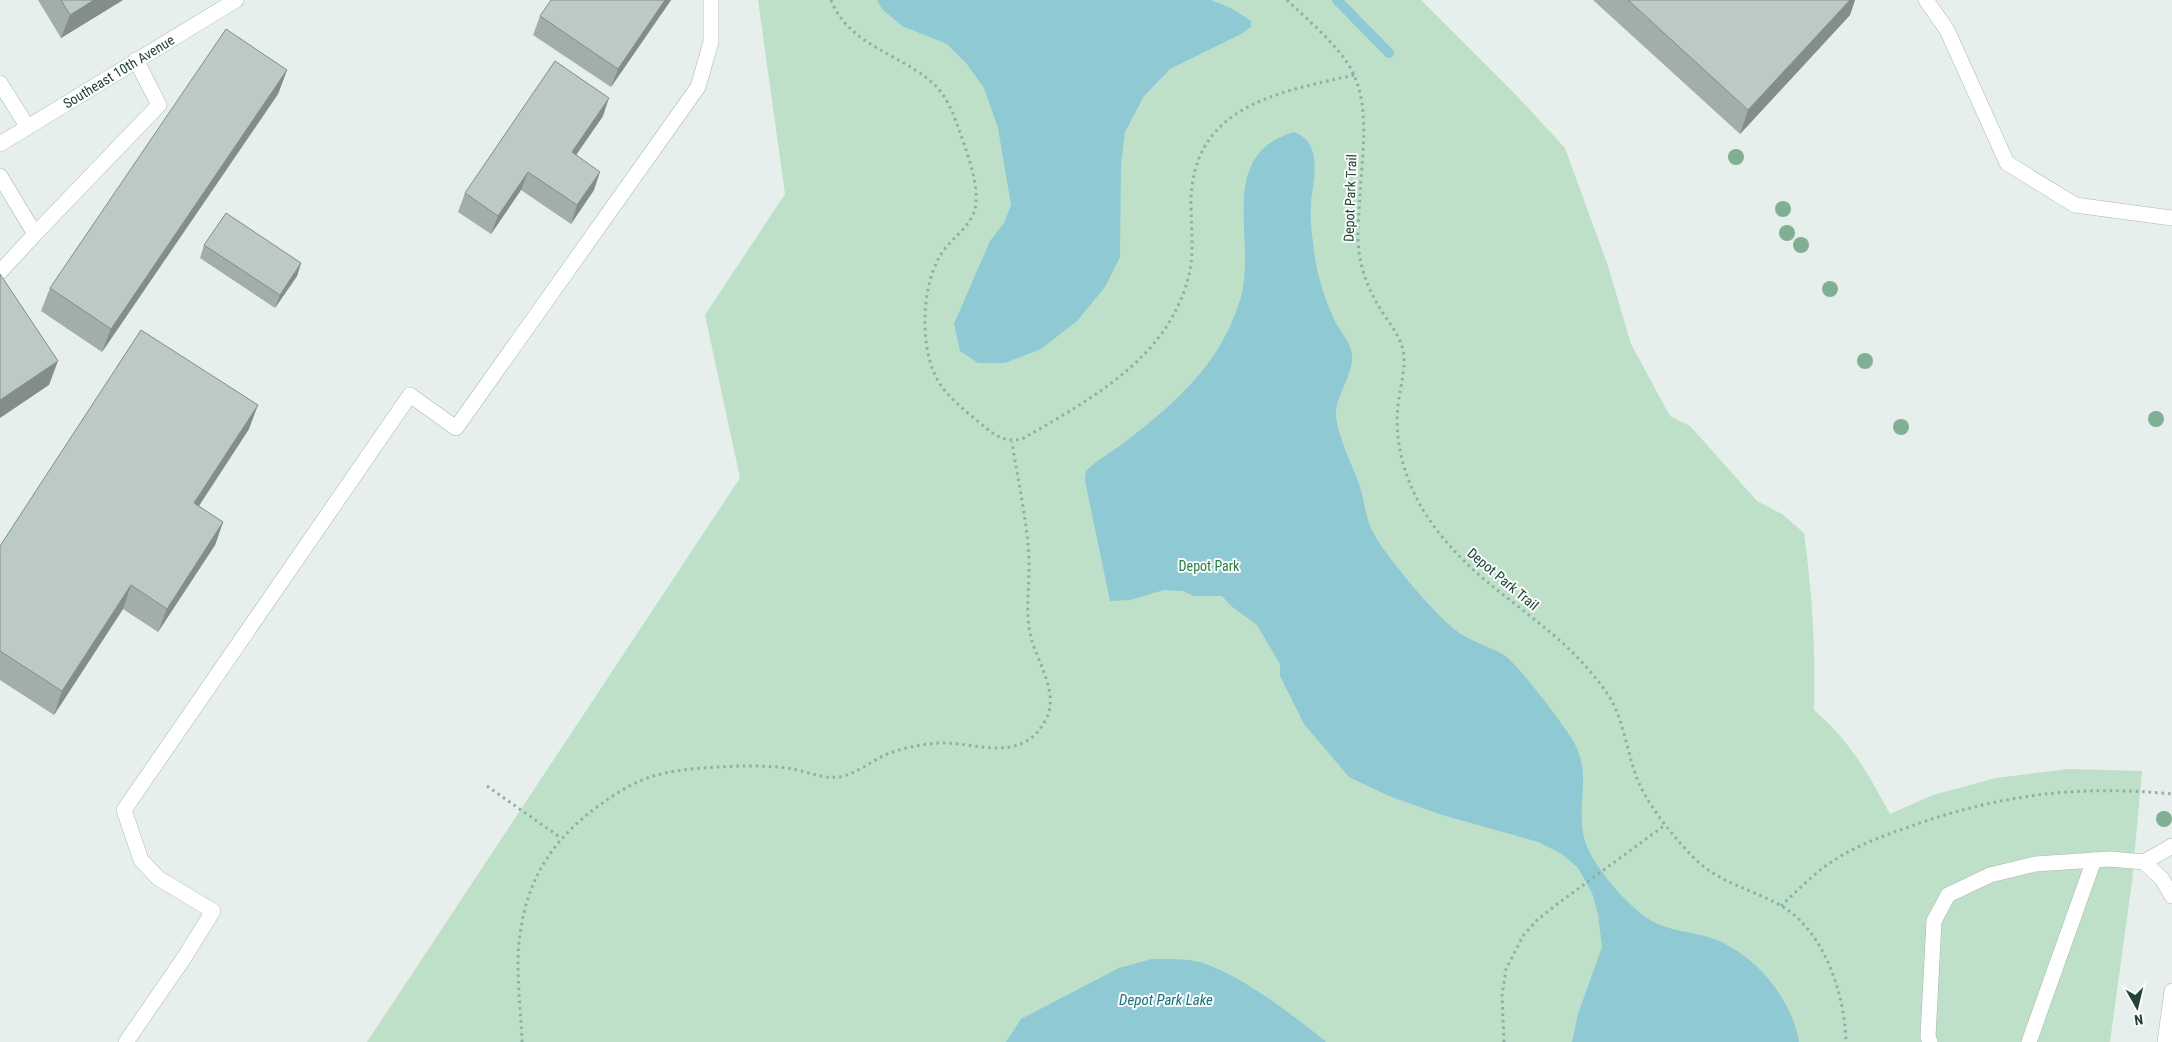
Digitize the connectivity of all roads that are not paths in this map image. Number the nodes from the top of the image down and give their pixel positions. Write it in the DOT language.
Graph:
graph roads {
  1 [pos="236,0"];
  2 [pos="711,0"];
  3 [pos="1926,0"];
  4 [pos="136,60"];
  5 [pos="0,83"];
  6 [pos="28,126"];
  7 [pos="0,144"];
  8 [pos="0,176"];
  9 [pos="2172,218"];
  10 [pos="35,234"];
  11 [pos="2,278"];
  12 [pos="2172,846"];
  13 [pos="2094,860"];
  14 [pos="2144,862"];
  15 [pos="2172,896"];
  16 [pos="2172,991"];
  17 [pos="126,1042"];
  18 [pos="1930,1042"];
  19 [pos="2028,1042"];
  20 [pos="2165,1042"];
  1 -- 4 [label="street, Southeast 10th Avenue"];
  2 -- 17 [label="street"];
  3 -- 9 [label="street"];
  4 -- 6 [label="street, Southeast 10th Avenue"];
  4 -- 10 [label="street"];
  5 -- 6 [label="street"];
  6 -- 7 [label="street, Southeast 10th Avenue"];
  8 -- 10 [label="street"];
  10 -- 11 [label="street"];
  12 -- 14 [label="street"];
  13 -- 14 [label="street"];
  13 -- 18 [label="street"];
  13 -- 19 [label="street"];
  14 -- 15 [label="street"];
  16 -- 20 [label="street"];
}
